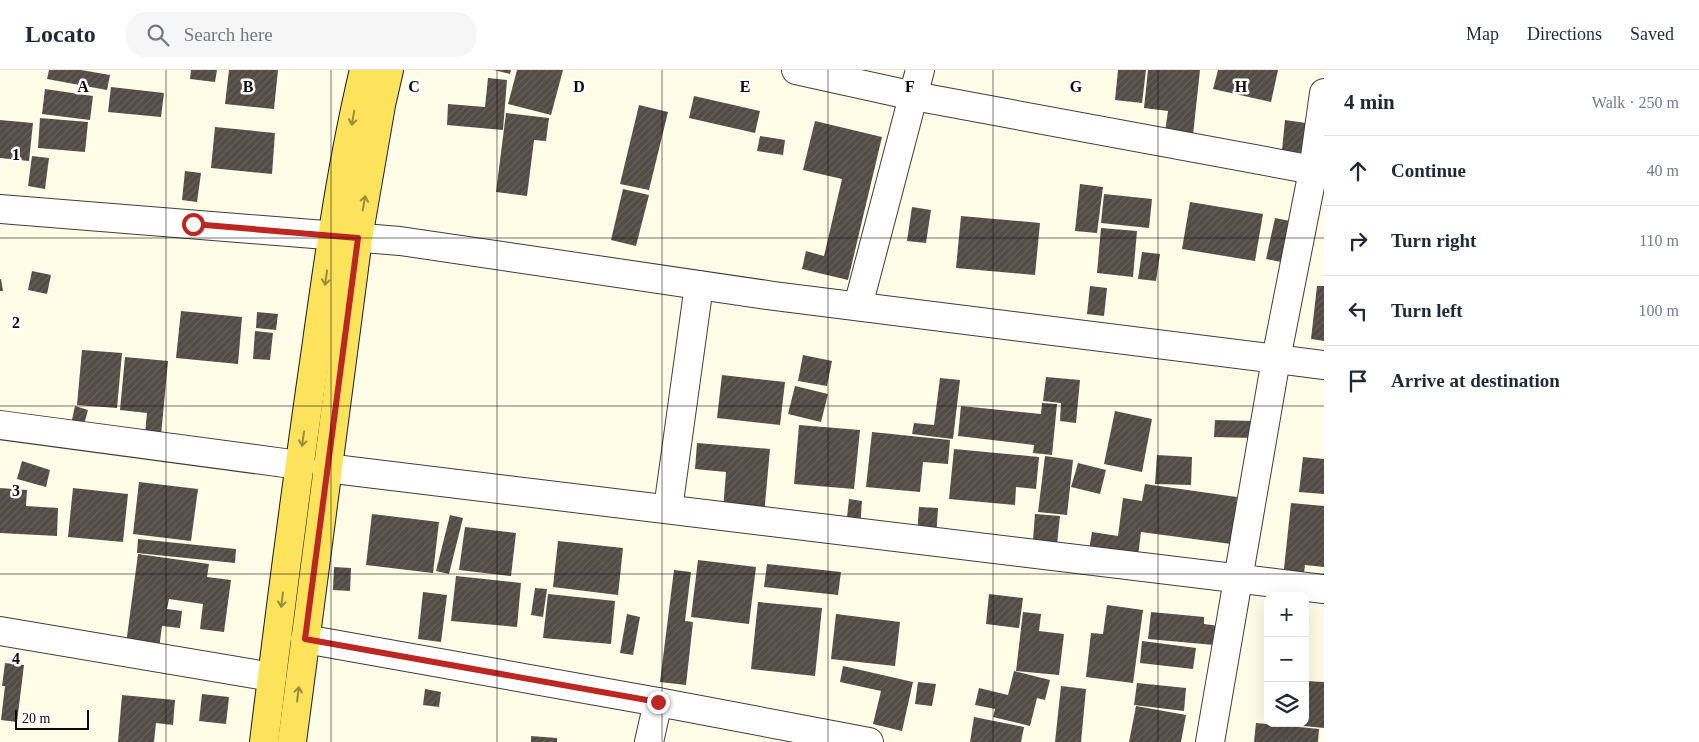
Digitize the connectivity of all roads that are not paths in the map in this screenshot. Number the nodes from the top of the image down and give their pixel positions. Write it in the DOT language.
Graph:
graph roads {
  1 [pos="364,70"];
  2 [pos="389,70"];
  3 [pos="796,70"];
  4 [pos="917,83"];
  5 [pos="1324,93"];
  6 [pos="1319,171"];
  7 [pos="0,209"];
  8 [pos="345,238"];
  9 [pos="699,285"];
  10 [pos="858,306"];
  11 [pos="1276,359"];
  12 [pos="1324,365"];
  13 [pos="0,425"];
  14 [pos="299,465"];
  15 [pos="326,468"];
  16 [pos="668,509"];
  17 [pos="1238,578"];
  18 [pos="1324,589"];
  19 [pos="0,631"];
  20 [pos="305,639"];
  21 [pos="272,677"];
  22 [pos="658,702"];
  23 [pos="264,742"];
  24 [pos="292,742"];
  25 [pos="649,742"];
  26 [pos="869,742"];
  27 [pos="1210,742"];
  1 -- 8 [label="main road, one-way"];
  8 -- 2 [label="main road, one-way"];
  3 -- 4 [label="street"];
  4 -- 6 [label="street"];
  4 -- 10 [label="street"];
  5 -- 6 [label="street"];
  6 -- 11 [label="street"];
  7 -- 8 [label="street"];
  8 -- 9 [label="street"];
  8 -- 14 [label="main road, one-way"];
  8 -- 15 [label="main road"];
  9 -- 10 [label="street"];
  9 -- 16 [label="street"];
  10 -- 11 [label="street"];
  11 -- 12 [label="street"];
  11 -- 17 [label="street"];
  13 -- 14 [label="street"];
  14 -- 21 [label="main road, one-way"];
  15 -- 16 [label="street"];
  15 -- 20 [label="main road"];
  16 -- 17 [label="street"];
  17 -- 18 [label="street"];
  17 -- 27 [label="street"];
  19 -- 21 [label="street"];
  20 -- 22 [label="street"];
  24 -- 20 [label="main road, one-way"];
  21 -- 23 [label="main road"];
  22 -- 25 [label="street"];
  22 -- 26 [label="street"];
}
